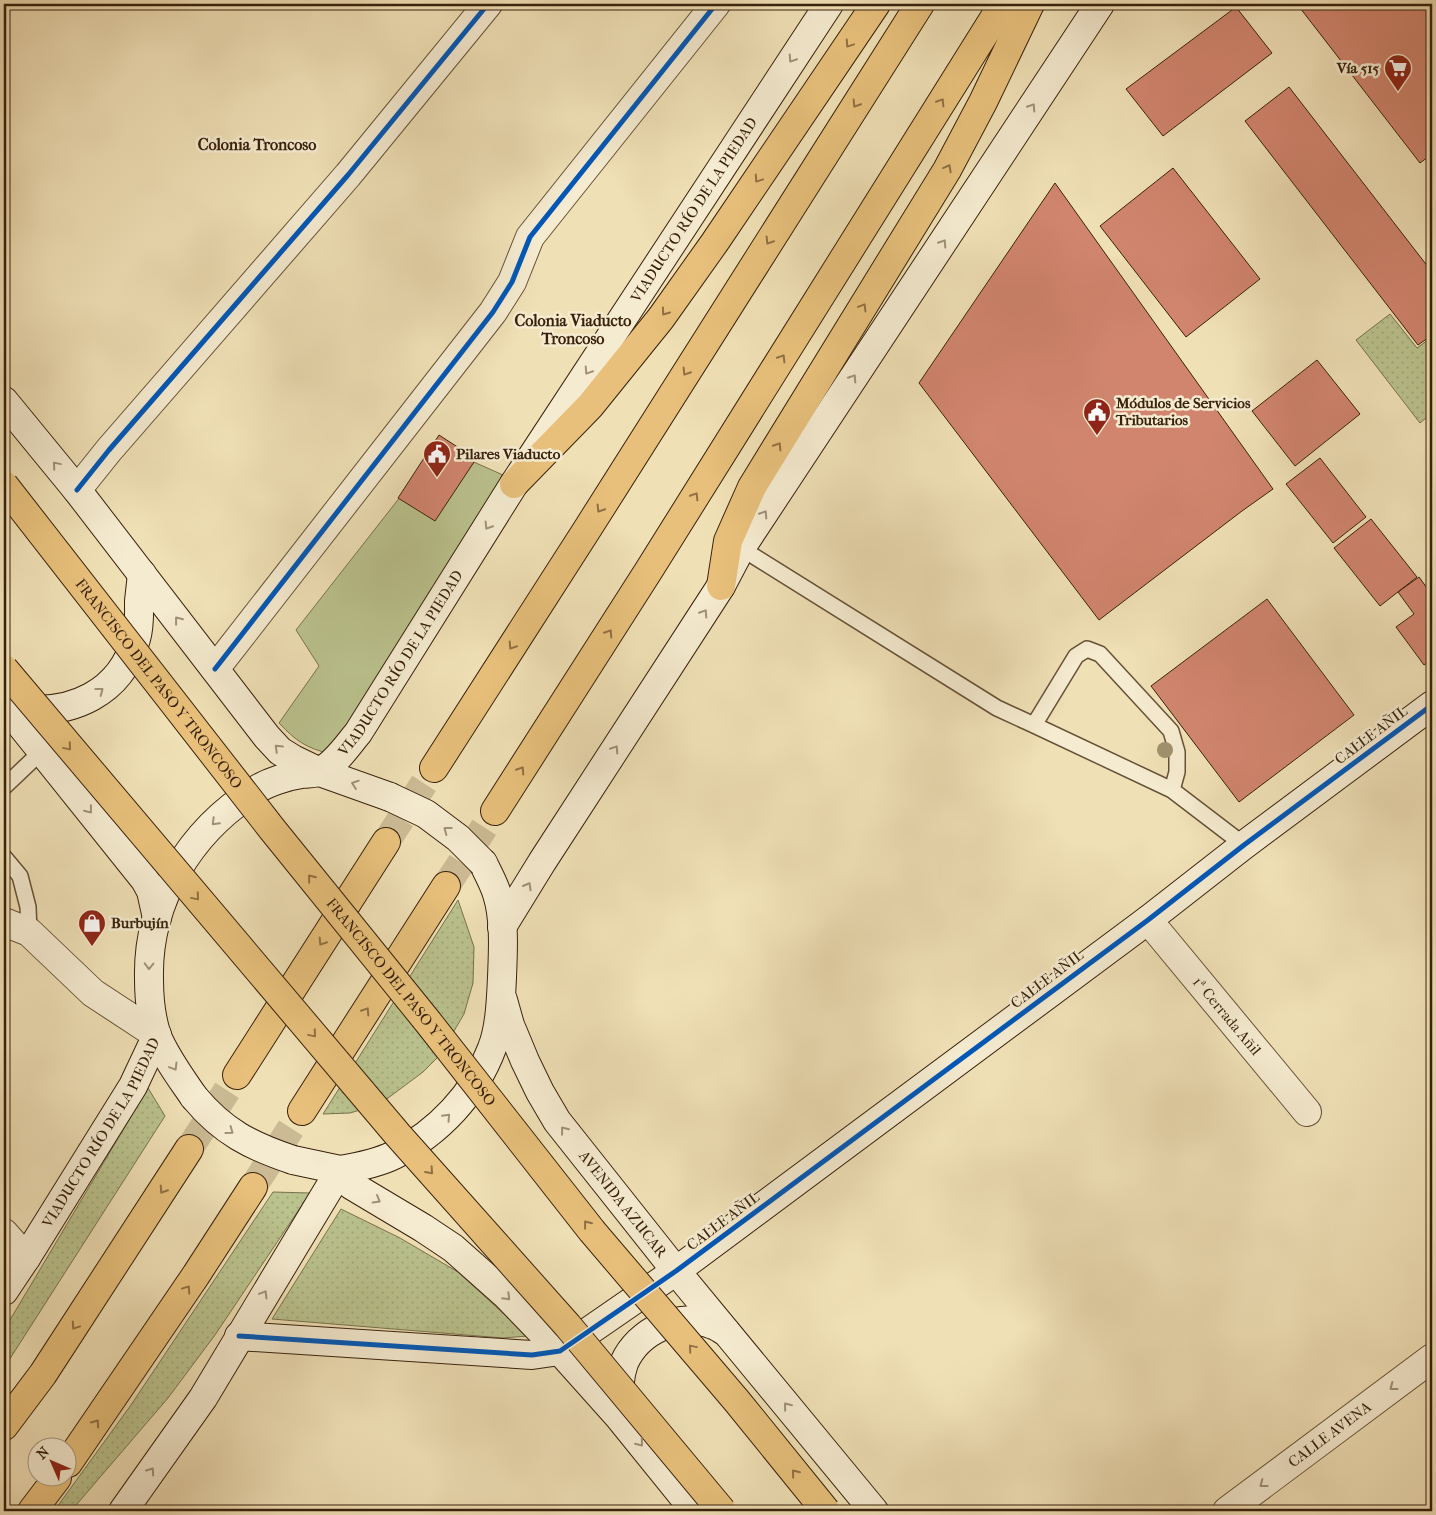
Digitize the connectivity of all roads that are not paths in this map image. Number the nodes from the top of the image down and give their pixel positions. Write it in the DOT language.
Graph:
graph roads {
  1 [pos="488,4"];
  2 [pos="716,4"];
  3 [pos="829,4"];
  4 [pos="876,4"];
  5 [pos="920,4"];
  6 [pos="1003,4"];
  7 [pos="1030,4"];
  8 [pos="1100,4"];
  9 [pos="4,401"];
  10 [pos="514,484"];
  11 [pos="4,485"];
  12 [pos="77,490"];
  13 [pos="734,544"];
  14 [pos="142,574"];
  15 [pos="721,586"];
  16 [pos="4,669"];
  17 [pos="215,669"];
  18 [pos="4,704"];
  19 [pos="1432,705"];
  20 [pos="1034,725"];
  21 [pos="42,751"];
  22 [pos="434,768"];
  23 [pos="320,772"];
  24 [pos="4,787"];
  25 [pos="1172,790"];
  26 [pos="494,811"];
  27 [pos="386,842"];
  28 [pos="1244,845"];
  29 [pos="4,857"];
  30 [pos="446,886"];
  31 [pos="157,918"];
  32 [pos="1148,920"];
  33 [pos="4,922"];
  34 [pos="502,928"];
  35 [pos="29,932"];
  36 [pos="502,981"];
  37 [pos="157,1035"];
  38 [pos="237,1075"];
  39 [pos="302,1111"];
  40 [pos="1307,1112"];
  41 [pos="190,1149"];
  42 [pos="340,1170"];
  43 [pos="253,1187"];
  44 [pos="4,1233"];
  45 [pos="26,1258"];
  46 [pos="676,1272"];
  47 [pos="4,1291"];
  48 [pos="728,1333"];
  49 [pos="239,1336"];
  50 [pos="560,1351"];
  51 [pos="1432,1358"];
  52 [pos="619,1417"];
  53 [pos="4,1426"];
  54 [pos="78,1448"];
  55 [pos="49,1488"];
  56 [pos="32,1511"];
  57 [pos="123,1511"];
  58 [pos="695,1511"];
  59 [pos="722,1511"];
  60 [pos="826,1511"];
  61 [pos="874,1511"];
  62 [pos="1227,1511"];
  1 -- 12 [label="main road"];
  2 -- 17 [label="main road"];
  3 -- 10 [label="main road, VIADUCTO RÍO DE LA PIEDAD, one-way"];
  4 -- 10 [label="highway, one-way"];
  5 -- 22 [label="highway, one-way"];
  26 -- 6 [label="highway, one-way"];
  13 -- 7 [label="highway, one-way"];
  13 -- 8 [label="main road, one-way"];
  12 -- 9 [label="main road, one-way"];
  10 -- 23 [label="main road, VIADUCTO RÍO DE LA PIEDAD, one-way"];
  60 -- 11 [label="highway, FRANCISCO DEL PASO Y TRONCOSO, one-way, bridge"];
  12 -- 14 [label="main road"];
  13 -- 15 [label="highway"];
  13 -- 20 [label="lane"];
  17 -- 14 [label="main road, one-way"];
  18 -- 14 [label="main road, one-way"];
  34 -- 15 [label="main road, one-way"];
  16 -- 59 [label="highway, one-way, bridge"];
  23 -- 17 [label="main road, one-way"];
  18 -- 21 [label="main road"];
  19 -- 28 [label="main road, CALLE AÑIL"];
  20 -- 25 [label="lane"];
  20 -- 25 [label="lane"];
  21 -- 24 [label="lane"];
  21 -- 31 [label="main road, one-way"];
  23 -- 31 [label="main road, VIADUCTO RÍO DE LA PIEDAD, one-way"];
  34 -- 23 [label="main road, one-way, bridge"];
  25 -- 28 [label="lane"];
  27 -- 38 [label="highway, one-way"];
  28 -- 32 [label="main road, CALLE AÑIL"];
  29 -- 35 [label="lane"];
  39 -- 30 [label="highway, one-way"];
  31 -- 37 [label="main road, VIADUCTO RÍO DE LA PIEDAD, one-way"];
  32 -- 40 [label="main road, 1ª Cerrada Añil"];
  32 -- 46 [label="main road, CALLE AÑIL"];
  33 -- 35 [label="main road"];
  34 -- 36 [label="main road"];
  35 -- 37 [label="main road"];
  42 -- 36 [label="main road, one-way"];
  46 -- 36 [label="main road, AVENIDA AZUCAR, one-way"];
  37 -- 42 [label="main road, one-way, bridge"];
  37 -- 45 [label="main road, VIADUCTO RÍO DE LA PIEDAD"];
  41 -- 53 [label="highway, one-way"];
  49 -- 42 [label="main road, one-way"];
  42 -- 50 [label="main road, one-way"];
  54 -- 43 [label="highway, one-way"];
  44 -- 45 [label="main road"];
  45 -- 47 [label="main road, VIADUCTO RÍO DE LA PIEDAD"];
  46 -- 48 [label="main road, AVENIDA AZUCAR"];
  46 -- 50 [label="main road, CALLE AÑIL"];
  48 -- 52 [label="main road"];
  61 -- 48 [label="main road, AVENIDA AZUCAR, one-way"];
  49 -- 50 [label="main road"];
  57 -- 49 [label="main road, one-way"];
  50 -- 52 [label="main road"];
  51 -- 62 [label="main road, CALLE AVENA, one-way"];
  52 -- 58 [label="main road, one-way"];
  55 -- 56 [label="highway"];
}
